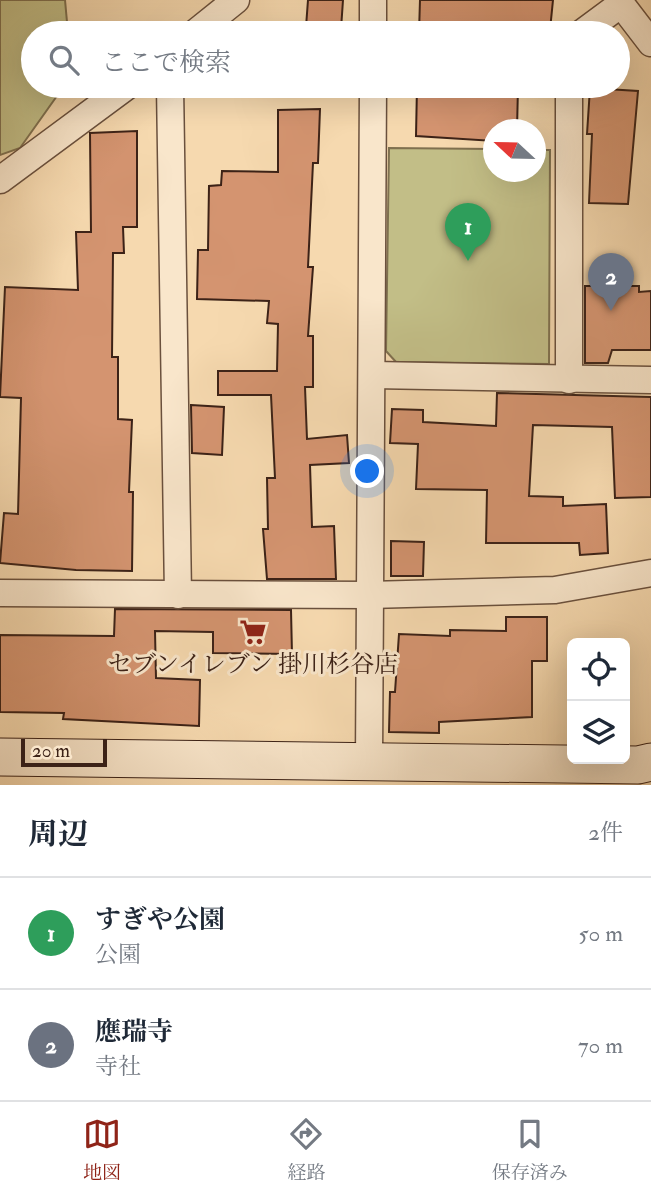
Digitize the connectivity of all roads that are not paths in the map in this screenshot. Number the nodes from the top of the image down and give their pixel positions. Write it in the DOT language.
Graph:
graph roads {
  1 [pos="236,0"];
  2 [pos="373,0"];
  3 [pos="620,2"];
  4 [pos="210,21"];
  5 [pos="373,21"];
  6 [pos="597,21"];
  7 [pos="651,43"];
  8 [pos="111,98"];
  9 [pos="170,98"];
  10 [pos="373,98"];
  11 [pos="569,98"];
  12 [pos="0,180"];
  13 [pos="373,375"];
  14 [pos="569,380"];
  15 [pos="651,380"];
  16 [pos="651,573"];
  17 [pos="0,593"];
  18 [pos="178,595"];
  19 [pos="369,595"];
  20 [pos="0,757"];
  21 [pos="651,762"];
  22 [pos="369,774"];
  1 -- 4 [label="street"];
  2 -- 5 [label="street"];
  3 -- 6 [label="street"];
  3 -- 7 [label="street"];
  8 -- 12 [label="street"];
  9 -- 18 [label="street"];
  10 -- 13 [label="street"];
  11 -- 14 [label="street"];
  13 -- 14 [label="street"];
  13 -- 19 [label="street"];
  14 -- 15 [label="street"];
  16 -- 19 [label="street"];
  17 -- 18 [label="street"];
  18 -- 19 [label="street"];
  19 -- 22 [label="street"];
  20 -- 22 [label="street"];
  21 -- 22 [label="street"];
}
